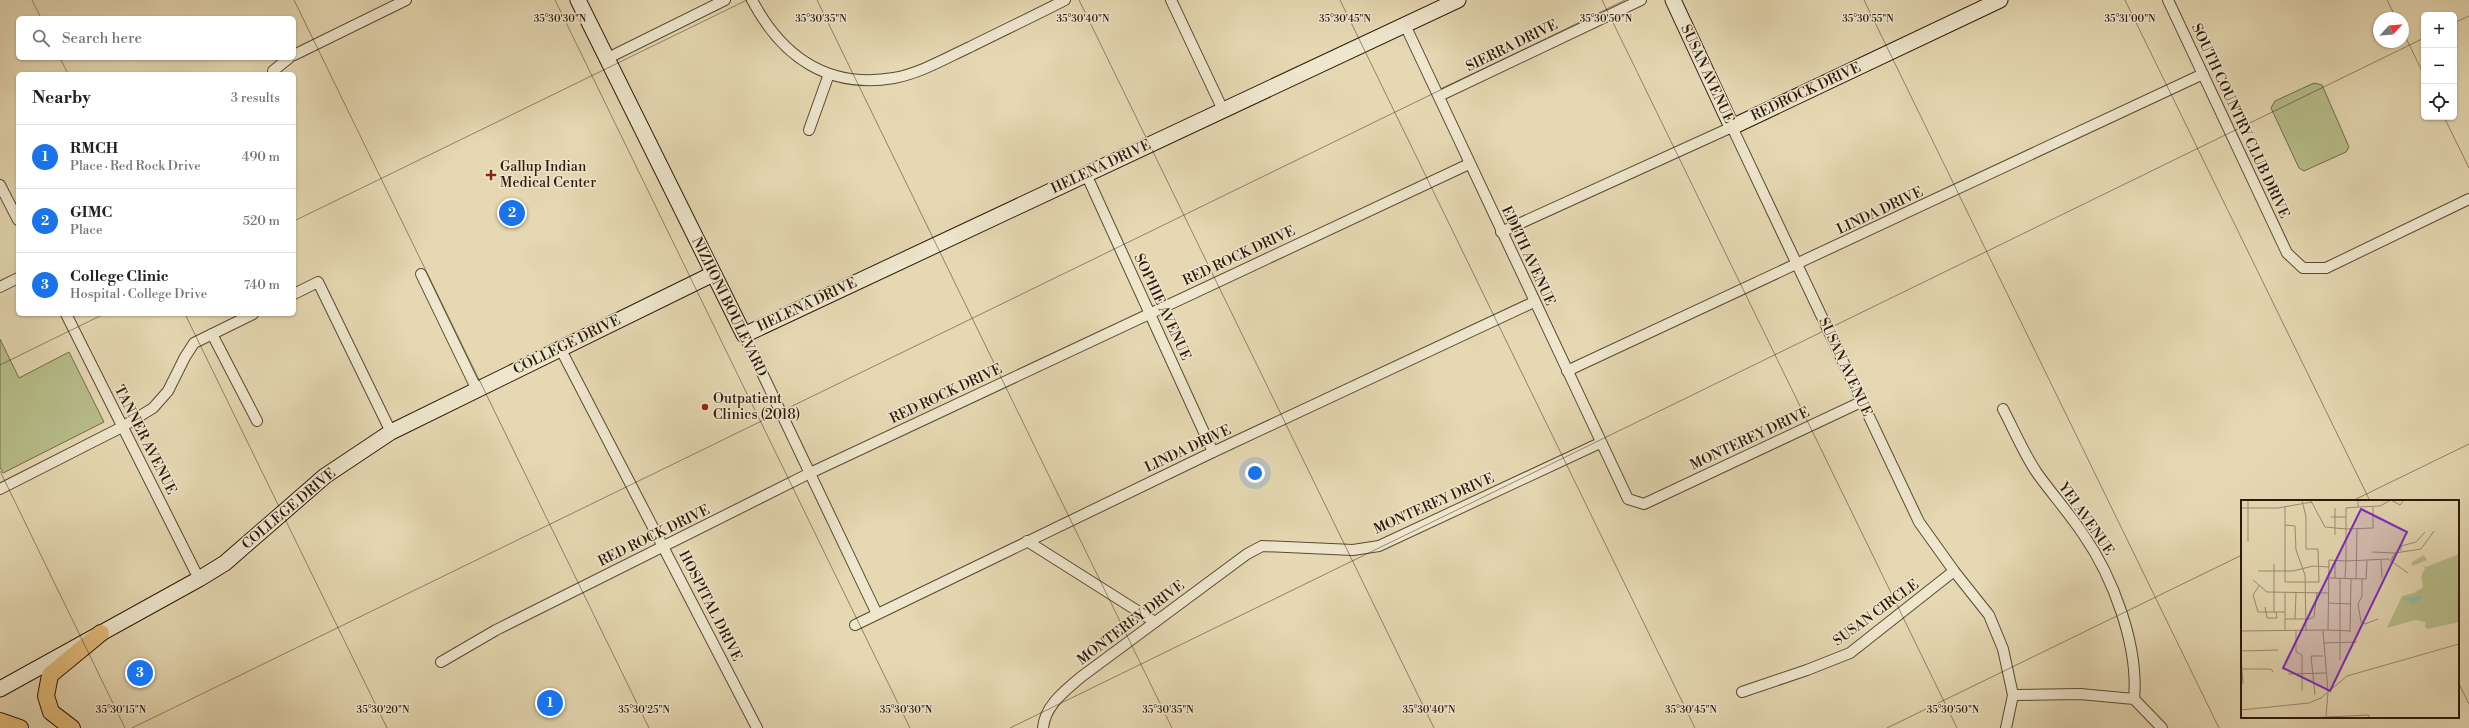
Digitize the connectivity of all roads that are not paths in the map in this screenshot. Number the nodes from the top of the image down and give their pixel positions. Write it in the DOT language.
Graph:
graph roads {
  1 [pos="406,0"];
  2 [pos="578,0"];
  3 [pos="725,0"];
  4 [pos="752,0"];
  5 [pos="1065,0"];
  6 [pos="1171,0"];
  7 [pos="1458,0"];
  8 [pos="1641,0"];
  9 [pos="1673,0"];
  10 [pos="2000,0"];
  11 [pos="2168,0"];
  12 [pos="1405,25"];
  13 [pos="296,54"];
  14 [pos="606,59"];
  15 [pos="287,60"];
  16 [pos="273,72"];
  17 [pos="829,74"];
  18 [pos="2203,74"];
  19 [pos="1439,96"];
  20 [pos="1223,110"];
  21 [pos="1732,127"];
  22 [pos="809,130"];
  23 [pos="1469,164"];
  24 [pos="1086,174"];
  25 [pos="0,184"];
  26 [pos="2469,199"];
  27 [pos="16,216"];
  28 [pos="1501,232"];
  29 [pos="1798,265"];
  30 [pos="421,274"];
  31 [pos="713,274"];
  32 [pos="16,279"];
  33 [pos="0,287"];
  34 [pos="296,293"];
  35 [pos="1534,302"];
  36 [pos="1150,313"];
  37 [pos="67,316"];
  38 [pos="249,316"];
  39 [pos="212,334"];
  40 [pos="744,335"];
  41 [pos="560,348"];
  42 [pos="1567,371"];
  43 [pos="477,390"];
  44 [pos="1861,402"];
  45 [pos="2003,409"];
  46 [pos="257,421"];
  47 [pos="122,427"];
  48 [pos="391,432"];
  49 [pos="1600,443"];
  50 [pos="1213,452"];
  51 [pos="808,474"];
  52 [pos="0,489"];
  53 [pos="1628,499"];
  54 [pos="1027,541"];
  55 [pos="664,547"];
  56 [pos="1954,571"];
  57 [pos="199,579"];
  58 [pos="877,614"];
  59 [pos="1155,622"];
  60 [pos="855,625"];
  61 [pos="101,633"];
  62 [pos="441,662"];
  63 [pos="0,689"];
  64 [pos="1742,692"];
  65 [pos="2013,695"];
  66 [pos="2134,699"];
  67 [pos="0,721"];
  68 [pos="20,728"];
  69 [pos="72,728"];
  70 [pos="757,728"];
  71 [pos="1043,728"];
  72 [pos="2006,728"];
  73 [pos="2162,728"];
  1 -- 13 [label="street"];
  2 -- 14 [label="main road, NIZHONI BOULEVARD"];
  3 -- 14 [label="street"];
  4 -- 17 [label="street"];
  5 -- 17 [label="street"];
  6 -- 20 [label="street"];
  7 -- 12 [label="main road, HELENA DRIVE"];
  8 -- 19 [label="street, SIERRA DRIVE"];
  9 -- 21 [label="main road, SUSAN AVENUE"];
  10 -- 21 [label="main road, REDROCK DRIVE"];
  11 -- 18 [label="street, SOUTH COUNTRY CLUB DRIVE"];
  12 -- 19 [label="street, EDITH AVENUE"];
  12 -- 20 [label="main road, HELENA DRIVE"];
  14 -- 31 [label="main road, NIZHONI BOULEVARD"];
  15 -- 16 [label="street"];
  17 -- 22 [label="street"];
  18 -- 26 [label="street, SOUTH COUNTRY CLUB DRIVE"];
  18 -- 29 [label="street, LINDA DRIVE"];
  19 -- 23 [label="street, EDITH AVENUE"];
  20 -- 24 [label="main road, HELENA DRIVE"];
  21 -- 28 [label="street, REDROCK DRIVE"];
  21 -- 29 [label="street, SUSAN AVENUE"];
  23 -- 28 [label="street, EDITH AVENUE"];
  23 -- 36 [label="street, RED ROCK DRIVE"];
  24 -- 36 [label="street, SOPHIE AVENUE"];
  24 -- 40 [label="main road, HELENA DRIVE"];
  25 -- 27 [label="street"];
  28 -- 35 [label="street, EDITH AVENUE"];
  29 -- 42 [label="street, LINDA DRIVE"];
  29 -- 44 [label="street, SUSAN AVENUE"];
  30 -- 43 [label="street"];
  31 -- 40 [label="main road, NIZHONI BOULEVARD"];
  31 -- 41 [label="main road, COLLEGE DRIVE"];
  32 -- 33 [label="street"];
  34 -- 48 [label="street"];
  35 -- 42 [label="street, EDITH AVENUE"];
  35 -- 50 [label="street, LINDA DRIVE"];
  36 -- 50 [label="street, SOPHIE AVENUE"];
  36 -- 51 [label="street, RED ROCK DRIVE"];
  37 -- 47 [label="street, TANNER AVENUE"];
  38 -- 39 [label="street"];
  39 -- 46 [label="street"];
  39 -- 47 [label="street"];
  40 -- 51 [label="street, NIZHONI BOULEVARD"];
  41 -- 43 [label="main road, COLLEGE DRIVE"];
  41 -- 55 [label="street, HOSPITAL DRIVE"];
  42 -- 49 [label="street, EDITH AVENUE"];
  43 -- 48 [label="main road, COLLEGE DRIVE"];
  44 -- 53 [label="street, MONTEREY DRIVE"];
  44 -- 56 [label="street, SUSAN AVENUE"];
  45 -- 66 [label="street, YEI AVENUE"];
  47 -- 52 [label="street"];
  47 -- 57 [label="street, TANNER AVENUE"];
  48 -- 57 [label="main road, COLLEGE DRIVE"];
  49 -- 53 [label="street, EDITH AVENUE"];
  49 -- 59 [label="street, MONTEREY DRIVE"];
  50 -- 54 [label="street, LINDA DRIVE"];
  51 -- 55 [label="street, RED ROCK DRIVE"];
  51 -- 58 [label="street, NIZHONI BOULEVARD"];
  54 -- 58 [label="street, LINDA DRIVE"];
  54 -- 59 [label="street"];
  55 -- 62 [label="street, RED ROCK DRIVE"];
  55 -- 70 [label="street, HOSPITAL DRIVE"];
  56 -- 64 [label="street, SUSAN CIRCLE"];
  56 -- 65 [label="street, SUSAN AVENUE"];
  57 -- 61 [label="main road, COLLEGE DRIVE"];
  58 -- 60 [label="street, LINDA DRIVE"];
  59 -- 71 [label="street, MONTEREY DRIVE"];
  61 -- 63 [label="main road, COLLEGE DRIVE"];
  61 -- 69 [label="main road"];
  65 -- 66 [label="street"];
  65 -- 72 [label="street, SUSAN AVENUE"];
  66 -- 73 [label="street"];
  67 -- 68 [label="main road"];
}
